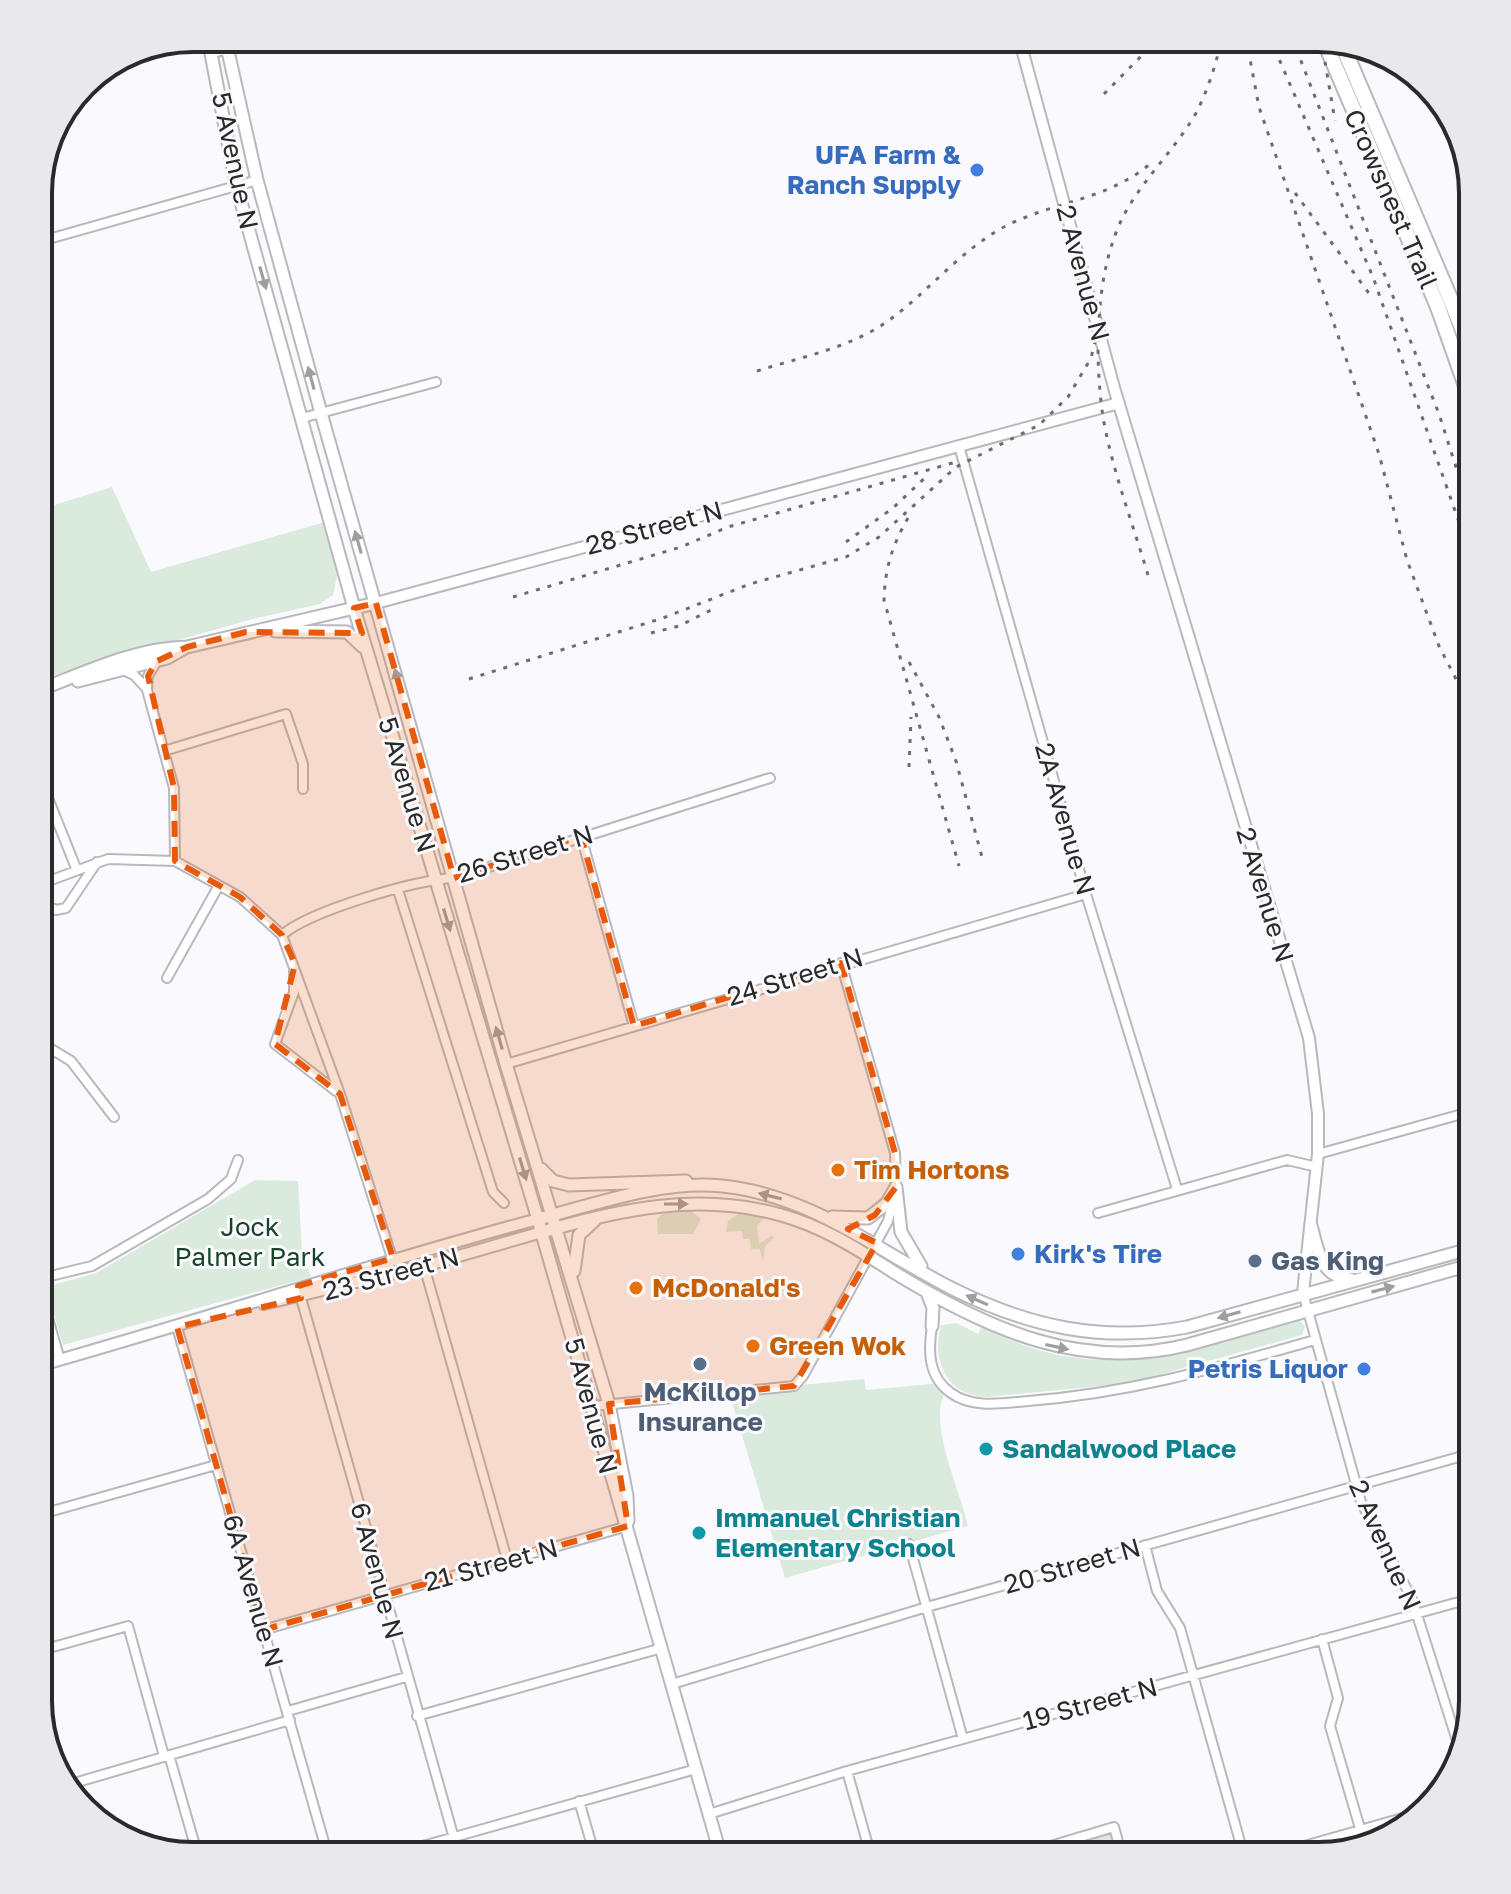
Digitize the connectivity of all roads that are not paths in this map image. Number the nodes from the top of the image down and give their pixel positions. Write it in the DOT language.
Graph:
graph roads {
  1 [pos="229,52"];
  2 [pos="1023,52"];
  3 [pos="1330,52"];
  4 [pos="213,53"];
  5 [pos="1346,55"];
  6 [pos="257,180"];
  7 [pos="236,184"];
  8 [pos="52,238"];
  9 [pos="1459,301"];
  10 [pos="1445,305"];
  11 [pos="1459,330"];
  12 [pos="1459,356"];
  13 [pos="436,382"];
  14 [pos="1119,403"];
  15 [pos="321,413"];
  16 [pos="302,418"];
  17 [pos="959,446"];
  18 [pos="376,603"];
  19 [pos="354,608"];
  20 [pos="246,632"];
  21 [pos="187,647"];
  22 [pos="369,657"];
  23 [pos="157,661"];
  24 [pos="123,670"];
  25 [pos="52,684"];
  26 [pos="52,686"];
  27 [pos="147,690"];
  28 [pos="164,751"];
  29 [pos="770,778"];
  30 [pos="303,789"];
  31 [pos="52,807"];
  32 [pos="581,836"];
  33 [pos="175,861"];
  34 [pos="97,862"];
  35 [pos="76,868"];
  36 [pos="454,878"];
  37 [pos="52,879"];
  38 [pos="435,879"];
  39 [pos="218,887"];
  40 [pos="398,890"];
  41 [pos="1086,894"];
  42 [pos="52,908"];
  43 [pos="282,935"];
  44 [pos="841,963"];
  45 [pos="295,964"];
  46 [pos="167,978"];
  47 [pos="634,1026"];
  48 [pos="52,1049"];
  49 [pos="506,1064"];
  50 [pos="340,1094"];
  51 [pos="1459,1115"];
  52 [pos="114,1117"];
  53 [pos="1318,1154"];
  54 [pos="238,1160"];
  55 [pos="539,1166"];
  56 [pos="1317,1167"];
  57 [pos="710,1186"];
  58 [pos="896,1187"];
  59 [pos="1177,1189"];
  60 [pos="504,1203"];
  61 [pos="1098,1213"];
  62 [pos="554,1214"];
  63 [pos="600,1216"];
  64 [pos="827,1217"];
  65 [pos="538,1219"];
  66 [pos="1311,1225"];
  67 [pos="558,1227"];
  68 [pos="542,1232"];
  69 [pos="877,1243"];
  70 [pos="1459,1252"];
  71 [pos="868,1256"];
  72 [pos="392,1258"];
  73 [pos="424,1266"];
  74 [pos="1459,1268"];
  75 [pos="926,1273"];
  76 [pos="52,1277"];
  77 [pos="1358,1280"];
  78 [pos="298,1286"];
  79 [pos="575,1287"];
  80 [pos="927,1291"];
  81 [pos="1303,1293"];
  82 [pos="301,1298"];
  83 [pos="960,1308"];
  84 [pos="238,1309"];
  85 [pos="1308,1309"];
  86 [pos="932,1326"];
  87 [pos="177,1327"];
  88 [pos="52,1331"];
  89 [pos="1315,1340"];
  90 [pos="60,1360"];
  91 [pos="52,1362"];
  92 [pos="609,1404"];
  93 [pos="593,1406"];
  94 [pos="1459,1457"];
  95 [pos="216,1465"];
  96 [pos="1356,1486"];
  97 [pos="52,1511"];
  98 [pos="628,1526"];
  99 [pos="909,1544"];
  100 [pos="1145,1545"];
  101 [pos="508,1563"];
  102 [pos="384,1594"];
  103 [pos="1459,1602"];
  104 [pos="927,1607"];
  105 [pos="1417,1614"];
  106 [pos="263,1630"];
  107 [pos="1322,1639"];
  108 [pos="52,1647"];
  109 [pos="662,1648"];
  110 [pos="1193,1675"];
  111 [pos="406,1677"];
  112 [pos="672,1684"];
  113 [pos="289,1716"];
  114 [pos="417,1716"];
  115 [pos="1455,1734"];
  116 [pos="963,1739"];
  117 [pos="167,1756"];
  118 [pos="696,1769"];
  119 [pos="847,1771"];
  120 [pos="78,1782"];
  121 [pos="579,1801"];
  122 [pos="709,1814"];
  123 [pos="1390,1822"];
  124 [pos="1361,1830"];
  125 [pos="1362,1835"];
  126 [pos="454,1837"];
  127 [pos="194,1842"];
  128 [pos="324,1842"];
  129 [pos="436,1842"];
  130 [pos="455,1842"];
  131 [pos="591,1842"];
  132 [pos="717,1842"];
  133 [pos="867,1842"];
  134 [pos="1064,1842"];
  135 [pos="1118,1842"];
  136 [pos="1240,1842"];
  137 [pos="1319,1842"];
  1 -- 6 [label="main road, 5 Avenue N"];
  2 -- 14 [label="street, 2 Avenue N"];
  3 -- 10 [label="highway, Crowsnest Trail"];
  4 -- 7 [label="main road, 5 Avenue N"];
  5 -- 10 [label="highway, Crowsnest Trail"];
  6 -- 7 [label="street"];
  15 -- 6 [label="main road, 5 Avenue N, one-way"];
  7 -- 8 [label="street"];
  7 -- 16 [label="main road, 5 Avenue N, one-way"];
  9 -- 10 [label="street"];
  10 -- 11 [label="highway, Crowsnest Trail"];
  10 -- 12 [label="highway, Crowsnest Trail"];
  13 -- 15 [label="street"];
  14 -- 17 [label="street, 28 Street N"];
  14 -- 53 [label="street, 2 Avenue N"];
  15 -- 16 [label="street"];
  18 -- 15 [label="main road, 5 Avenue N, one-way"];
  16 -- 19 [label="main road, 5 Avenue N"];
  17 -- 18 [label="street, 28 Street N"];
  17 -- 41 [label="street, 2A Avenue N"];
  18 -- 19 [label="main road, 28 Street N"];
  36 -- 18 [label="main road, 5 Avenue N, one-way"];
  19 -- 20 [label="main road, 28 Street N"];
  19 -- 22 [label="main road, 5 Avenue N"];
  20 -- 21 [label="main road, 28 Street N"];
  20 -- 22 [label="main road"];
  21 -- 23 [label="main road, 28 Street N"];
  21 -- 25 [label="main road, 28 Street N"];
  22 -- 38 [label="main road, 5 Avenue N"];
  23 -- 24 [label="main road, 28 Street N"];
  23 -- 27 [label="street"];
  24 -- 26 [label="main road, 28 Street N"];
  24 -- 27 [label="street"];
  27 -- 28 [label="street"];
  28 -- 30 [label="street"];
  28 -- 33 [label="street"];
  29 -- 32 [label="street, 26 Street N"];
  31 -- 35 [label="street"];
  32 -- 36 [label="street, 26 Street N"];
  32 -- 47 [label="street"];
  33 -- 34 [label="street"];
  33 -- 39 [label="street"];
  34 -- 35 [label="street"];
  34 -- 42 [label="street"];
  35 -- 37 [label="street"];
  36 -- 38 [label="street, 26 Street N"];
  49 -- 36 [label="main road, 5 Avenue N, one-way"];
  38 -- 40 [label="street, 26 Street N"];
  38 -- 65 [label="main road, 5 Avenue N, one-way"];
  39 -- 43 [label="street"];
  39 -- 46 [label="street"];
  40 -- 43 [label="street, 26 Street N"];
  40 -- 60 [label="street, 5 Avenue N"];
  41 -- 44 [label="street, 24 Street N"];
  41 -- 59 [label="street, 2A Avenue N"];
  43 -- 45 [label="street"];
  44 -- 47 [label="street, 24 Street N"];
  44 -- 58 [label="street"];
  45 -- 50 [label="street"];
  45 -- 50 [label="street"];
  47 -- 49 [label="street, 24 Street N"];
  48 -- 52 [label="street"];
  49 -- 55 [label="main road, 5 Avenue N"];
  50 -- 72 [label="street"];
  51 -- 53 [label="street"];
  53 -- 56 [label="street, 2 Avenue N"];
  54 -- 76 [label="street"];
  55 -- 57 [label="main road"];
  55 -- 62 [label="main road, 5 Avenue N"];
  56 -- 59 [label="street"];
  56 -- 66 [label="street, 2 Avenue N"];
  57 -- 62 [label="main road"];
  64 -- 57 [label="main road, one-way"];
  58 -- 64 [label="main road"];
  58 -- 69 [label="street"];
  58 -- 75 [label="main road"];
  59 -- 61 [label="street"];
  62 -- 65 [label="main road"];
  62 -- 67 [label="main road, 5 Avenue N"];
  63 -- 67 [label="main road"];
  63 -- 71 [label="main road, one-way"];
  63 -- 79 [label="main road"];
  64 -- 69 [label="main road"];
  65 -- 68 [label="main road, 5 Avenue N"];
  65 -- 72 [label="street, 23 Street N"];
  66 -- 77 [label="main road"];
  66 -- 81 [label="street, 2 Avenue N"];
  67 -- 68 [label="main road"];
  67 -- 79 [label="main road, 5 Avenue N"];
  68 -- 73 [label="street, 23 Street N"];
  68 -- 93 [label="main road, 5 Avenue N"];
  69 -- 71 [label="street"];
  69 -- 75 [label="main road"];
  70 -- 77 [label="main road"];
  71 -- 80 [label="main road"];
  71 -- 92 [label="street"];
  72 -- 78 [label="street, 23 Street N"];
  73 -- 82 [label="street, 23 Street N"];
  73 -- 101 [label="street"];
  85 -- 74 [label="main road, one-way"];
  81 -- 75 [label="main road, one-way"];
  77 -- 81 [label="main road"];
  78 -- 82 [label="street, 6 Avenue N"];
  78 -- 84 [label="street, 23 Street N"];
  79 -- 92 [label="main road, 5 Avenue N"];
  80 -- 83 [label="main road"];
  80 -- 86 [label="main road"];
  81 -- 85 [label="street, 2 Avenue N"];
  82 -- 84 [label="street, 23 Street N"];
  82 -- 102 [label="street, 6 Avenue N"];
  83 -- 85 [label="main road, one-way"];
  83 -- 86 [label="main road"];
  84 -- 87 [label="street, 23 Street N"];
  85 -- 89 [label="street, 2 Avenue N"];
  86 -- 89 [label="street"];
  87 -- 90 [label="street, 23 Street N"];
  87 -- 95 [label="street, 6A Avenue N"];
  88 -- 90 [label="street"];
  89 -- 96 [label="street, 2 Avenue N"];
  90 -- 91 [label="street, 23 Street N"];
  92 -- 93 [label="street"];
  92 -- 98 [label="main road, 5 Avenue N"];
  93 -- 98 [label="main road, 5 Avenue N"];
  94 -- 96 [label="street, 20 Street N"];
  95 -- 97 [label="street"];
  95 -- 106 [label="street, 6A Avenue N"];
  96 -- 100 [label="street, 20 Street N"];
  96 -- 105 [label="street, 2 Avenue N"];
  98 -- 101 [label="street, 21 Street N"];
  98 -- 109 [label="main road, 5 Avenue N"];
  99 -- 104 [label="street"];
  100 -- 104 [label="street, 20 Street N"];
  100 -- 110 [label="street"];
  101 -- 102 [label="street, 21 Street N"];
  102 -- 106 [label="street, 21 Street N"];
  102 -- 111 [label="street, 6 Avenue N"];
  103 -- 105 [label="street, 19 Street N"];
  104 -- 112 [label="street, 20 Street N"];
  104 -- 116 [label="street"];
  105 -- 107 [label="street, 19 Street N"];
  105 -- 115 [label="street, 2 Avenue N"];
  106 -- 113 [label="street, 6A Avenue N"];
  107 -- 110 [label="street, 19 Street N"];
  107 -- 124 [label="street"];
  108 -- 117 [label="street"];
  109 -- 112 [label="main road, 5 Avenue N"];
  109 -- 114 [label="street"];
  110 -- 116 [label="street, 19 Street N"];
  110 -- 136 [label="street"];
  111 -- 113 [label="street"];
  111 -- 114 [label="street, 6 Avenue N"];
  112 -- 118 [label="main road, 5 Avenue N"];
  113 -- 117 [label="street"];
  113 -- 128 [label="street, 6A Avenue N"];
  114 -- 126 [label="street, 6 Avenue N"];
  116 -- 119 [label="street, 19 Street N"];
  117 -- 120 [label="street"];
  117 -- 127 [label="street"];
  118 -- 121 [label="street"];
  118 -- 122 [label="main road, 5 Avenue N"];
  119 -- 122 [label="street, 19 Street N"];
  119 -- 133 [label="street"];
  121 -- 126 [label="street"];
  121 -- 131 [label="street"];
  122 -- 132 [label="main road, 5 Avenue N"];
  123 -- 124 [label="street"];
  124 -- 125 [label="street"];
  124 -- 137 [label="street"];
  126 -- 129 [label="street"];
  126 -- 130 [label="street, 6 Avenue N"];
  134 -- 135 [label="street"];
}
